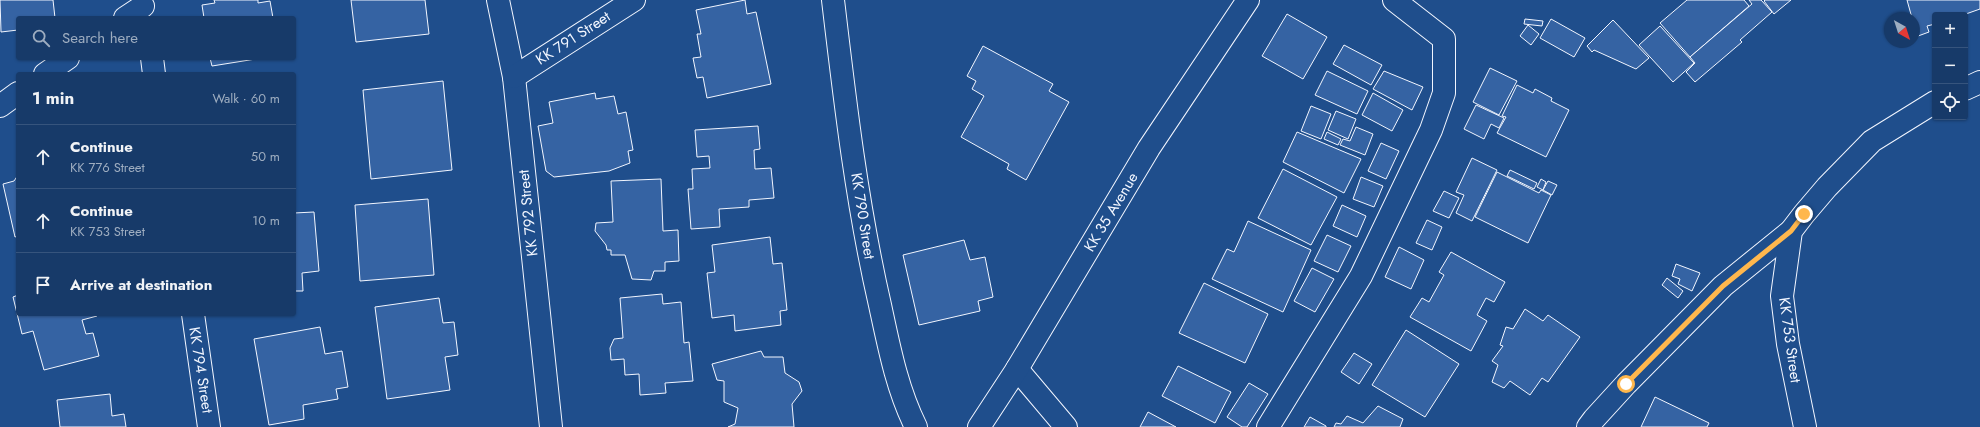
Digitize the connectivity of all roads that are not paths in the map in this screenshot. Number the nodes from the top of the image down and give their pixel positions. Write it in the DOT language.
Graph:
graph roads {
  1 [pos="498,0"];
  2 [pos="634,0"];
  3 [pos="833,0"];
  4 [pos="1248,0"];
  5 [pos="1394,0"];
  6 [pos="144,8"];
  7 [pos="130,16"];
  8 [pos="65,60"];
  9 [pos="152,60"];
  10 [pos="48,72"];
  11 [pos="154,72"];
  12 [pos="514,76"];
  13 [pos="1980,82"];
  14 [pos="1968,88"];
  15 [pos="16,94"];
  16 [pos="1932,104"];
  17 [pos="0,106"];
  18 [pos="1791,231"];
  19 [pos="193,316"];
  20 [pos="1017,369"];
  21 [pos="209,427"];
  22 [pos="551,427"];
  23 [pos="916,427"];
  24 [pos="979,427"];
  25 [pos="1066,427"];
  26 [pos="1268,427"];
  27 [pos="1588,427"];
  28 [pos="1805,427"];
  1 -- 12 [label="street, KK 792 Street"];
  2 -- 12 [label="street, KK 791 Street"];
  3 -- 23 [label="street, KK 790 Street"];
  4 -- 20 [label="street, KK 35 Avenue"];
  5 -- 26 [label="street"];
  6 -- 7 [label="street"];
  8 -- 10 [label="street"];
  9 -- 11 [label="street"];
  12 -- 22 [label="street, KK 792 Street"];
  13 -- 14 [label="street"];
  15 -- 17 [label="street"];
  16 -- 18 [label="street"];
  18 -- 27 [label="street"];
  18 -- 28 [label="street, KK 753 Street"];
  19 -- 21 [label="street, KK 794 Street"];
  20 -- 24 [label="street, KK 35 Avenue"];
  20 -- 25 [label="street"];
}
